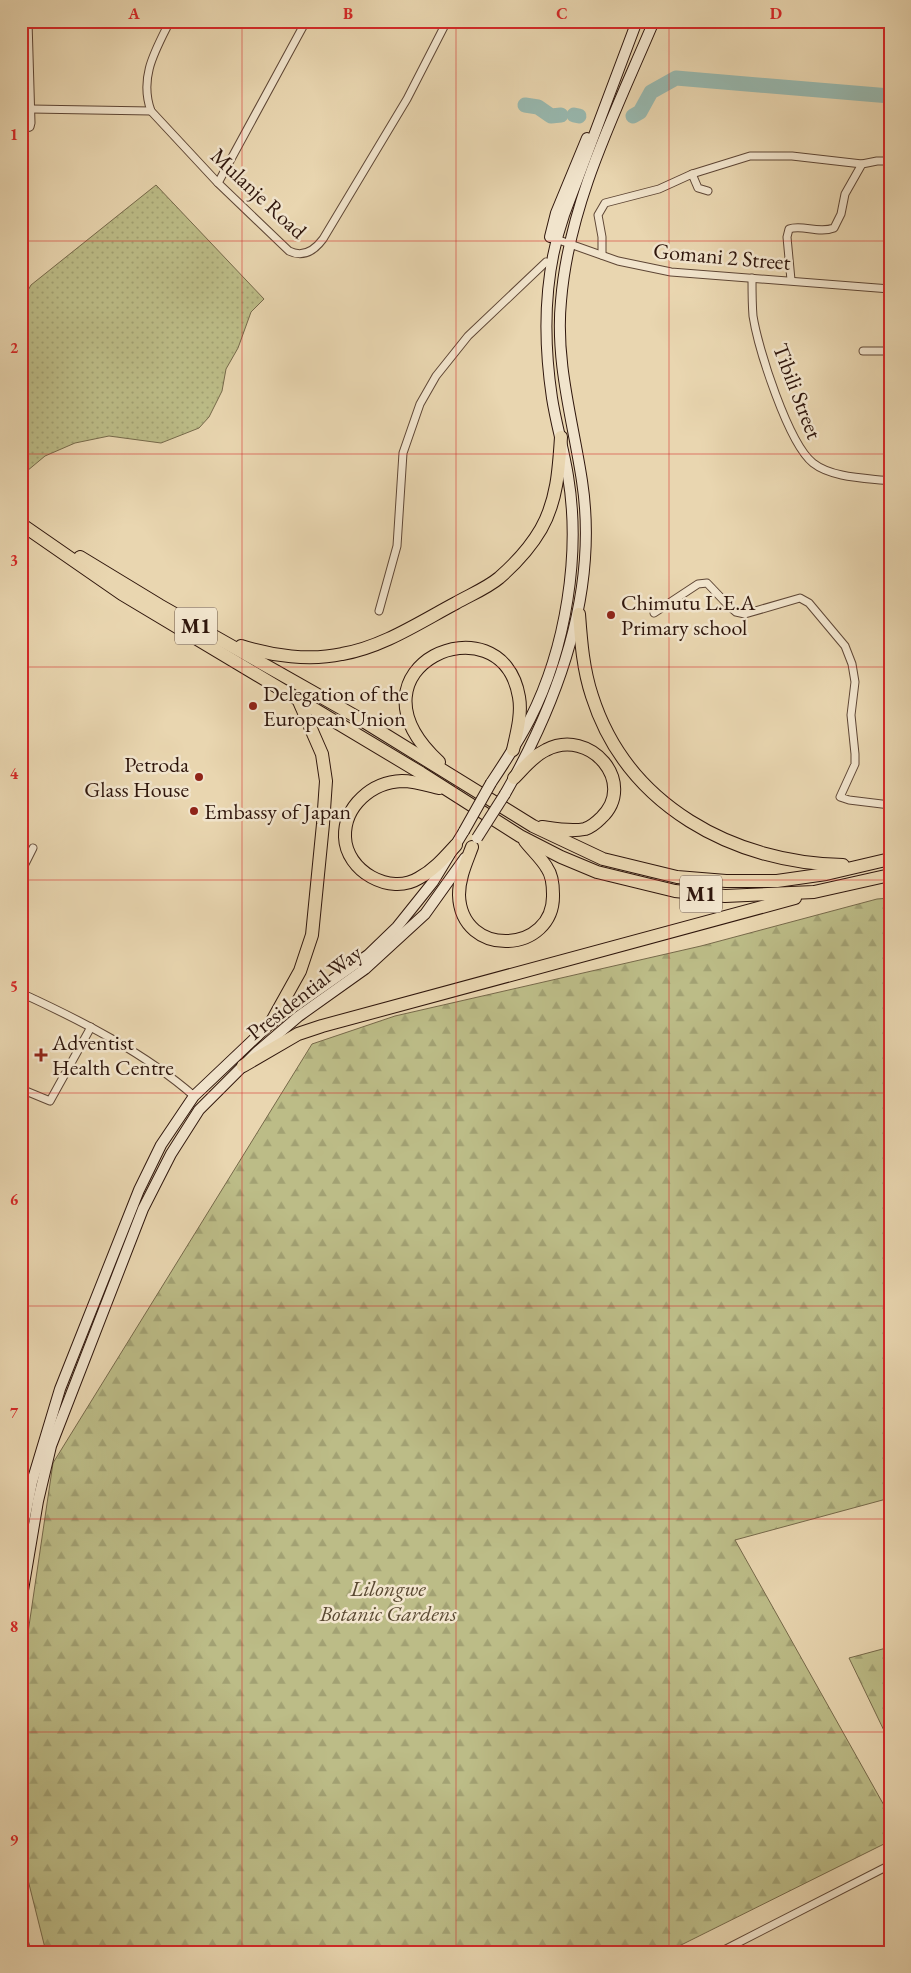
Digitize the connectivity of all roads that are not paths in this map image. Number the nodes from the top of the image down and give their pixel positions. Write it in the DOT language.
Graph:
graph roads {
  1 [pos="28,21"];
  2 [pos="170,21"];
  3 [pos="306,21"];
  4 [pos="447,21"];
  5 [pos="637,21"];
  6 [pos="654,21"];
  7 [pos="616,74"];
  8 [pos="31,109"];
  9 [pos="151,111"];
  10 [pos="21,129"];
  11 [pos="890,161"];
  12 [pos="862,164"];
  13 [pos="692,174"];
  14 [pos="218,182"];
  15 [pos="708,191"];
  16 [pos="556,239"];
  17 [pos="570,244"];
  18 [pos="602,254"];
  19 [pos="546,262"];
  20 [pos="752,278"];
  21 [pos="791,280"];
  22 [pos="890,289"];
  23 [pos="863,351"];
  24 [pos="890,351"];
  25 [pos="552,399"];
  26 [pos="560,438"];
  27 [pos="890,482"];
  28 [pos="29,529"];
  29 [pos="379,611"];
  30 [pos="654,613"];
  31 [pos="579,614"];
  32 [pos="220,640"];
  33 [pos="298,699"];
  34 [pos="514,750"];
  35 [pos="455,777"];
  36 [pos="514,778"];
  37 [pos="449,791"];
  38 [pos="890,804"];
  39 [pos="532,826"];
  40 [pos="520,836"];
  41 [pos="474,843"];
  42 [pos="456,845"];
  43 [pos="33,848"];
  44 [pos="890,859"];
  45 [pos="862,866"];
  46 [pos="21,872"];
  47 [pos="890,875"];
  48 [pos="814,892"];
  49 [pos="21,993"];
  50 [pos="271,1023"];
  51 [pos="91,1027"];
  52 [pos="244,1066"];
  53 [pos="21,1090"];
  54 [pos="194,1096"];
  55 [pos="21,1536"];
  56 [pos="21,1602"];
  57 [pos="890,1865"];
  58 [pos="21,1933"];
  59 [pos="24,1952"];
  60 [pos="720,1952"];
  1 -- 8 [label="street"];
  2 -- 9 [label="street"];
  3 -- 14 [label="street"];
  4 -- 14 [label="street, Mulanje Road"];
  5 -- 7 [label="main road"];
  6 -- 17 [label="main road, Presidential Way"];
  7 -- 16 [label="main road"];
  7 -- 19 [label="main road"];
  8 -- 9 [label="street"];
  8 -- 10 [label="street"];
  9 -- 14 [label="street, Mulanje Road"];
  11 -- 12 [label="street"];
  12 -- 13 [label="street"];
  12 -- 21 [label="street"];
  13 -- 15 [label="street"];
  13 -- 18 [label="street"];
  16 -- 17 [label="street, Gomani 2 Street"];
  16 -- 25 [label="main road"];
  17 -- 18 [label="street, Gomani 2 Street"];
  17 -- 31 [label="main road, Presidential Way"];
  18 -- 20 [label="street, Gomani 2 Street"];
  19 -- 25 [label="main road"];
  19 -- 29 [label="street"];
  20 -- 21 [label="street, Gomani 2 Street"];
  20 -- 27 [label="street, Tibili Street"];
  21 -- 22 [label="street, Gomani 2 Street"];
  23 -- 24 [label="street"];
  25 -- 26 [label="main road, Presidential Way"];
  26 -- 32 [label="highway"];
  26 -- 34 [label="main road, Presidential Way"];
  28 -- 32 [label="highway, M1"];
  28 -- 33 [label="highway, M1"];
  30 -- 38 [label="street"];
  31 -- 36 [label="main road, Presidential Way"];
  31 -- 45 [label="highway"];
  32 -- 35 [label="highway, M1"];
  33 -- 37 [label="highway, M1"];
  33 -- 50 [label="highway"];
  34 -- 35 [label="highway"];
  34 -- 42 [label="main road, Presidential Way, bridge"];
  35 -- 39 [label="highway, M1"];
  36 -- 39 [label="highway"];
  36 -- 41 [label="main road, Presidential Way, bridge"];
  37 -- 40 [label="highway, M1"];
  37 -- 42 [label="highway"];
  39 -- 45 [label="highway, M1"];
  40 -- 41 [label="highway"];
  40 -- 48 [label="highway, M1"];
  41 -- 52 [label="main road, Presidential Way"];
  42 -- 50 [label="main road, Presidential Way"];
  43 -- 46 [label="street"];
  44 -- 45 [label="highway, M1"];
  47 -- 48 [label="highway, M1"];
  48 -- 52 [label="highway"];
  49 -- 51 [label="street"];
  50 -- 54 [label="main road, Presidential Way"];
  51 -- 53 [label="street"];
  51 -- 54 [label="street"];
  52 -- 56 [label="main road, Presidential Way"];
  54 -- 55 [label="main road, Presidential Way"];
  57 -- 60 [label="street"];
  58 -- 59 [label="main road"];
}
